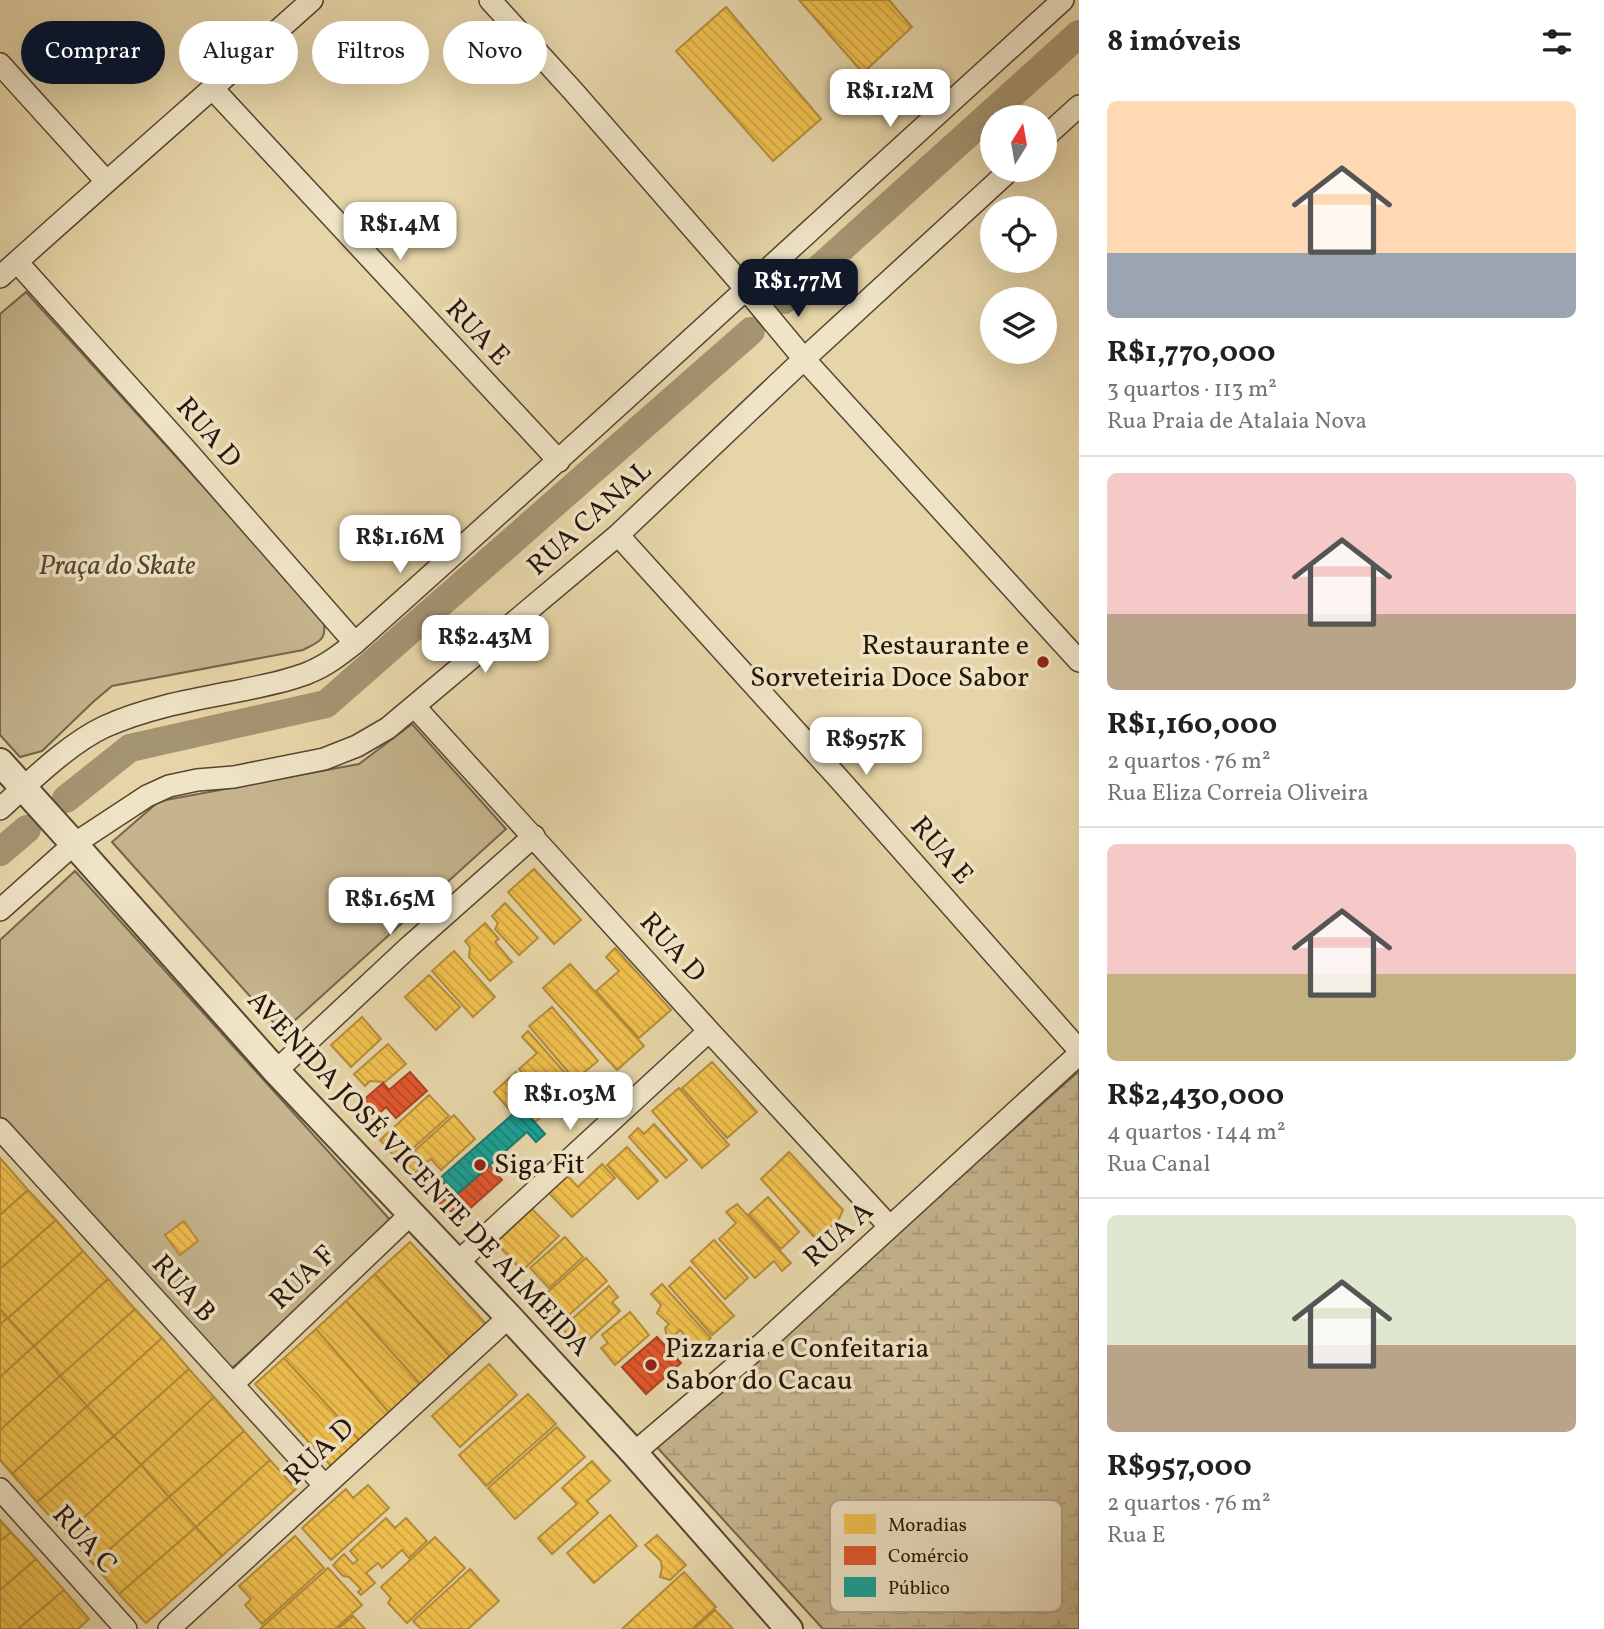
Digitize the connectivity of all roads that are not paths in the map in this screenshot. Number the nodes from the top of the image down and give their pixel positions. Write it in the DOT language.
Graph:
graph roads {
  1 [pos="312,0"];
  2 [pos="490,0"];
  3 [pos="1063,0"];
  4 [pos="0,64"];
  5 [pos="213,89"];
  6 [pos="1079,106"];
  7 [pos="1057,126"];
  8 [pos="106,181"];
  9 [pos="997,182"];
  10 [pos="17,262"];
  11 [pos="0,277"];
  12 [pos="745,288"];
  13 [pos="804,359"];
  14 [pos="559,461"];
  15 [pos="618,535"];
  16 [pos="355,643"];
  17 [pos="1077,654"];
  18 [pos="415,706"];
  19 [pos="0,762"];
  20 [pos="23,788"];
  21 [pos="0,809"];
  22 [pos="534,836"];
  23 [pos="74,844"];
  24 [pos="0,910"];
  25 [pos="709,1031"];
  26 [pos="1079,1052"];
  27 [pos="276,1071"];
  28 [pos="0,1129"];
  29 [pos="412,1213"];
  30 [pos="890,1227"];
  31 [pos="458,1262"];
  32 [pos="509,1317"];
  33 [pos="233,1384"];
  34 [pos="634,1453"];
  35 [pos="325,1486"];
  36 [pos="0,1489"];
  37 [pos="125,1629"];
  38 [pos="169,1629"];
  39 [pos="789,1629"];
  1 -- 5 [label="street"];
  2 -- 12 [label="street"];
  3 -- 12 [label="street"];
  4 -- 8 [label="street"];
  5 -- 8 [label="street"];
  5 -- 14 [label="street, RUA E"];
  6 -- 7 [label="street"];
  8 -- 10 [label="street"];
  9 -- 13 [label="street, RUA CANAL"];
  10 -- 11 [label="street"];
  10 -- 16 [label="street, RUA D"];
  12 -- 13 [label="street"];
  12 -- 14 [label="street"];
  13 -- 15 [label="street, RUA CANAL"];
  13 -- 17 [label="street"];
  14 -- 16 [label="street"];
  15 -- 18 [label="street, RUA CANAL"];
  15 -- 26 [label="street, RUA E"];
  16 -- 20 [label="street"];
  18 -- 22 [label="street, RUA D"];
  18 -- 23 [label="street, RUA CANAL"];
  19 -- 20 [label="street, AVENIDA JOSÉ VICENTE DE ALMEIDA"];
  20 -- 21 [label="street"];
  20 -- 23 [label="street, AVENIDA JOSÉ VICENTE DE ALMEIDA"];
  22 -- 25 [label="street, RUA D"];
  22 -- 27 [label="street"];
  23 -- 24 [label="street, RUA CANAL"];
  23 -- 27 [label="street, AVENIDA JOSÉ VICENTE DE ALMEIDA"];
  25 -- 30 [label="street, RUA D"];
  25 -- 31 [label="street"];
  26 -- 30 [label="street, RUA A"];
  27 -- 29 [label="street, AVENIDA JOSÉ VICENTE DE ALMEIDA"];
  28 -- 33 [label="street, RUA B"];
  29 -- 31 [label="street, AVENIDA JOSÉ VICENTE DE ALMEIDA"];
  29 -- 33 [label="street, RUA F"];
  30 -- 34 [label="street, RUA A"];
  31 -- 32 [label="street, AVENIDA JOSÉ VICENTE DE ALMEIDA"];
  32 -- 34 [label="street, AVENIDA JOSÉ VICENTE DE ALMEIDA"];
  32 -- 35 [label="street, RUA D"];
  33 -- 35 [label="street, RUA B"];
  34 -- 39 [label="street, AVENIDA JOSÉ VICENTE DE ALMEIDA"];
  35 -- 38 [label="street, RUA D"];
  36 -- 37 [label="street, RUA C"];
}
